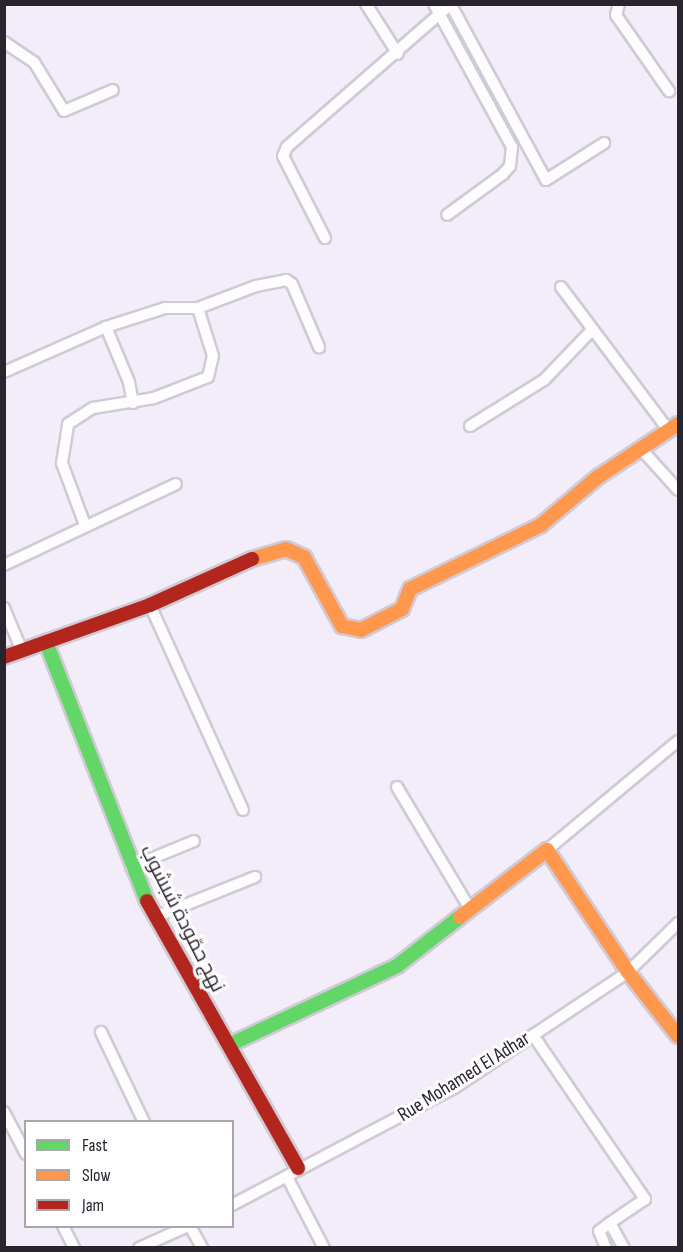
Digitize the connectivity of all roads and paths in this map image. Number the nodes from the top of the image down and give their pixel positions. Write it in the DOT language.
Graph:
graph roads {
  1 [pos="366,4"];
  2 [pos="434,4"];
  3 [pos="619,4"];
  4 [pos="451,5"];
  5 [pos="441,16"];
  6 [pos="4,42"];
  7 [pos="398,54"];
  8 [pos="113,90"];
  9 [pos="669,91"];
  10 [pos="604,143"];
  11 [pos="447,215"];
  12 [pos="325,238"];
  13 [pos="561,287"];
  14 [pos="198,308"];
  15 [pos="105,327"];
  16 [pos="591,331"];
  17 [pos="319,347"];
  18 [pos="4,372"];
  19 [pos="133,403"];
  20 [pos="470,426"];
  21 [pos="674,428"];
  22 [pos="643,450"];
  23 [pos="176,484"];
  24 [pos="678,490"];
  25 [pos="85,525"];
  26 [pos="4,566"];
  27 [pos="150,604"];
  28 [pos="4,608"];
  29 [pos="46,642"];
  30 [pos="22,651"];
  31 [pos="4,657"];
  32 [pos="678,741"];
  33 [pos="397,786"];
  34 [pos="243,810"];
  35 [pos="194,842"];
  36 [pos="547,850"];
  37 [pos="131,867"];
  38 [pos="255,878"];
  39 [pos="470,909"];
  40 [pos="156,917"];
  41 [pos="677,929"];
  42 [pos="628,972"];
  43 [pos="101,1032"];
  44 [pos="533,1035"];
  45 [pos="678,1036"];
  46 [pos="229,1045"];
  47 [pos="4,1112"];
  48 [pos="143,1120"];
  49 [pos="24,1150"];
  50 [pos="292,1172"];
  51 [pos="234,1204"];
  52 [pos="610,1223"];
  53 [pos="64,1228"];
  54 [pos="187,1228"];
  55 [pos="190,1228"];
  56 [pos="74,1248"];
  57 [pos="139,1248"];
  58 [pos="202,1248"];
  59 [pos="324,1248"];
  60 [pos="606,1248"];
  61 [pos="624,1248"];
  1 -- 7 [label="street"];
  2 -- 5 [label="street"];
  3 -- 9 [label="street"];
  4 -- 5 [label="street"];
  4 -- 10 [label="street"];
  5 -- 7 [label="street"];
  5 -- 11 [label="street"];
  6 -- 8 [label="street"];
  7 -- 12 [label="street"];
  13 -- 16 [label="street"];
  14 -- 15 [label="street"];
  14 -- 17 [label="street"];
  14 -- 19 [label="street"];
  15 -- 18 [label="street"];
  15 -- 19 [label="street"];
  16 -- 20 [label="street"];
  16 -- 21 [label="street"];
  19 -- 25 [label="street"];
  21 -- 22 [label="street"];
  22 -- 24 [label="street"];
  22 -- 27 [label="street"];
  23 -- 25 [label="street"];
  25 -- 26 [label="street"];
  27 -- 29 [label="street"];
  27 -- 34 [label="street"];
  28 -- 30 [label="street"];
  29 -- 30 [label="street"];
  29 -- 37 [label="street, نهج حمّودة شبشوب"];
  30 -- 31 [label="street"];
  32 -- 36 [label="street"];
  33 -- 39 [label="street"];
  35 -- 37 [label="street"];
  36 -- 39 [label="street"];
  36 -- 42 [label="street"];
  37 -- 40 [label="street, نهج حمّودة شبشوب"];
  38 -- 40 [label="street"];
  39 -- 46 [label="street"];
  40 -- 46 [label="street, نهج حمّودة شبشوب"];
  41 -- 42 [label="street, Rue Mohamed El Adhar"];
  42 -- 44 [label="street, Rue Mohamed El Adhar"];
  42 -- 45 [label="street"];
  43 -- 48 [label="street"];
  44 -- 50 [label="street, Rue Mohamed El Adhar"];
  44 -- 52 [label="street"];
  46 -- 50 [label="street, نهج حمّودة شبشوب"];
  47 -- 49 [label="street"];
  50 -- 51 [label="street, Rue Mohamed El Adhar"];
  50 -- 59 [label="street"];
  52 -- 60 [label="street"];
  52 -- 61 [label="street"];
  53 -- 56 [label="street"];
  54 -- 57 [label="street"];
  55 -- 58 [label="street"];
}
